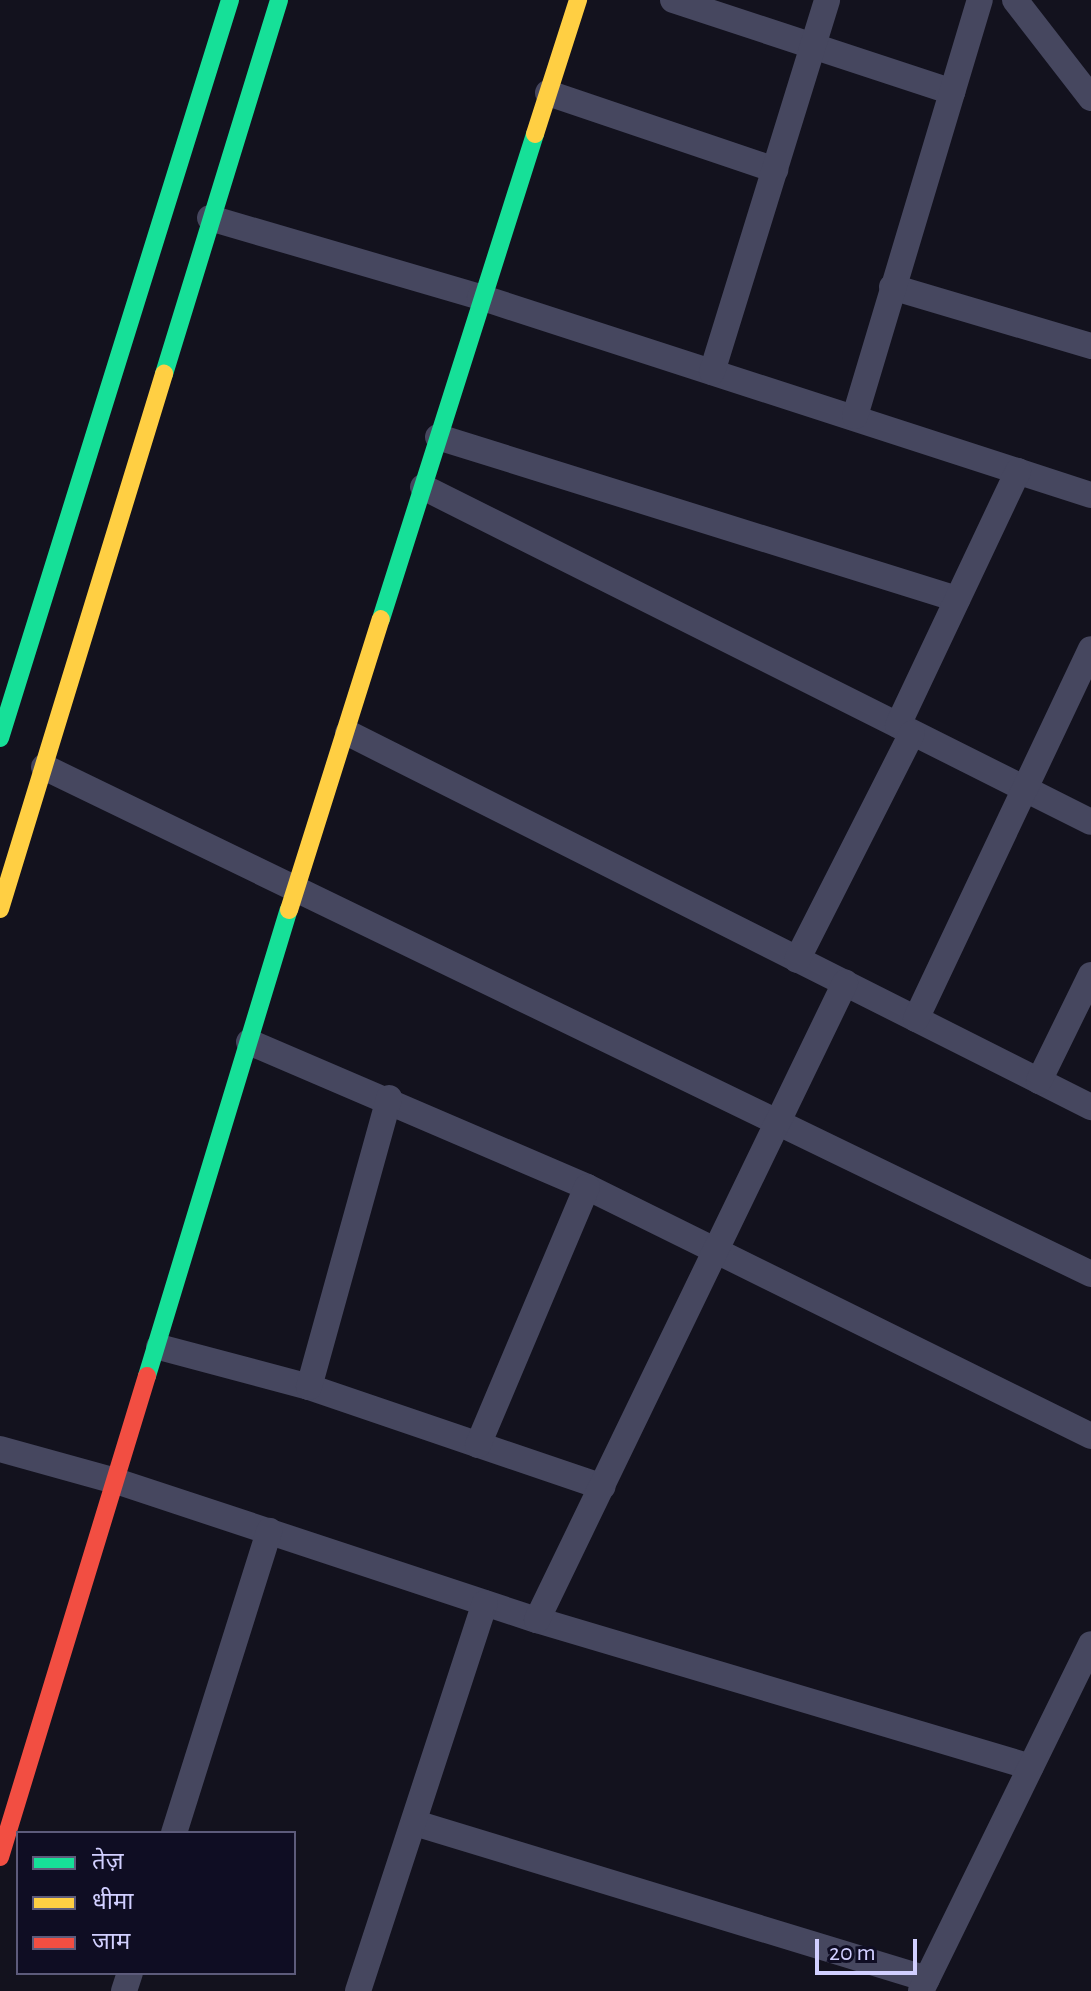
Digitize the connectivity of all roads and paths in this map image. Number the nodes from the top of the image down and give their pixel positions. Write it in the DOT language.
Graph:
graph roads {
  1 [pos="230,0"];
  2 [pos="279,0"];
  3 [pos="578,0"];
  4 [pos="673,0"];
  5 [pos="827,0"];
  6 [pos="980,0"];
  7 [pos="1015,0"];
  8 [pos="813,45"];
  9 [pos="952,92"];
  10 [pos="548,93"];
  11 [pos="1091,98"];
  12 [pos="775,170"];
  13 [pos="210,218"];
  14 [pos="892,287"];
  15 [pos="480,297"];
  16 [pos="1091,346"];
  17 [pos="712,372"];
  18 [pos="855,416"];
  19 [pos="438,437"];
  20 [pos="1018,471"];
  21 [pos="423,487"];
  22 [pos="1091,495"];
  23 [pos="957,599"];
  24 [pos="1091,649"];
  25 [pos="9,677"];
  26 [pos="905,729"];
  27 [pos="1,733"];
  28 [pos="348,733"];
  29 [pos="44,767"];
  30 [pos="1027,790"];
  31 [pos="1091,822"];
  32 [pos="295,890"];
  33 [pos="0,909"];
  34 [pos="797,960"];
  35 [pos="1091,975"];
  36 [pos="845,983"];
  37 [pos="916,1019"];
  38 [pos="249,1042"];
  39 [pos="1039,1081"];
  40 [pos="389,1098"];
  41 [pos="1091,1107"];
  42 [pos="778,1119"];
  43 [pos="587,1187"];
  44 [pos="718,1249"];
  45 [pos="1091,1274"];
  46 [pos="159,1347"];
  47 [pos="309,1387"];
  48 [pos="1091,1436"];
  49 [pos="478,1445"];
  50 [pos="0,1449"];
  51 [pos="119,1482"];
  52 [pos="602,1487"];
  53 [pos="269,1531"];
  54 [pos="485,1603"];
  55 [pos="537,1620"];
  56 [pos="1091,1644"];
  57 [pos="1031,1767"];
  58 [pos="415,1823"];
  59 [pos="175,1831"];
  60 [pos="0,1857"];
  61 [pos="924,1985"];
  62 [pos="358,1991"];
  1 -- 25 [label="street"];
  2 -- 13 [label="street"];
  3 -- 10 [label="street"];
  4 -- 8 [label="street"];
  5 -- 8 [label="street"];
  6 -- 9 [label="street"];
  7 -- 11 [label="street"];
  8 -- 9 [label="street"];
  8 -- 12 [label="street"];
  9 -- 14 [label="street"];
  10 -- 12 [label="street"];
  10 -- 15 [label="street"];
  12 -- 17 [label="street"];
  13 -- 15 [label="street"];
  13 -- 29 [label="street"];
  14 -- 16 [label="street"];
  14 -- 18 [label="street"];
  15 -- 17 [label="street"];
  15 -- 19 [label="street"];
  17 -- 18 [label="street"];
  18 -- 20 [label="street"];
  19 -- 21 [label="street"];
  19 -- 23 [label="street"];
  20 -- 22 [label="street"];
  20 -- 23 [label="street"];
  21 -- 26 [label="street"];
  21 -- 28 [label="street"];
  23 -- 26 [label="street"];
  24 -- 30 [label="street"];
  25 -- 27 [label="street"];
  26 -- 30 [label="street"];
  26 -- 34 [label="street"];
  28 -- 32 [label="street"];
  28 -- 34 [label="street"];
  29 -- 32 [label="street"];
  29 -- 33 [label="street"];
  30 -- 31 [label="street"];
  30 -- 37 [label="street"];
  32 -- 38 [label="street"];
  32 -- 42 [label="street"];
  34 -- 36 [label="street"];
  35 -- 39 [label="street"];
  36 -- 37 [label="street"];
  36 -- 42 [label="street"];
  37 -- 39 [label="street"];
  38 -- 40 [label="street"];
  38 -- 46 [label="street"];
  39 -- 41 [label="street"];
  40 -- 43 [label="street"];
  40 -- 47 [label="street"];
  42 -- 44 [label="street"];
  42 -- 45 [label="street"];
  43 -- 44 [label="street"];
  43 -- 49 [label="street"];
  44 -- 48 [label="street"];
  44 -- 52 [label="street"];
  46 -- 47 [label="street"];
  46 -- 51 [label="street"];
  47 -- 49 [label="street"];
  49 -- 52 [label="street"];
  50 -- 51 [label="street"];
  51 -- 53 [label="street"];
  51 -- 60 [label="street"];
  52 -- 55 [label="street"];
  53 -- 54 [label="street"];
  53 -- 59 [label="street"];
  54 -- 55 [label="street"];
  54 -- 58 [label="street"];
  55 -- 57 [label="street"];
  56 -- 57 [label="street"];
  57 -- 61 [label="street"];
  58 -- 61 [label="street"];
  58 -- 62 [label="street"];
}
